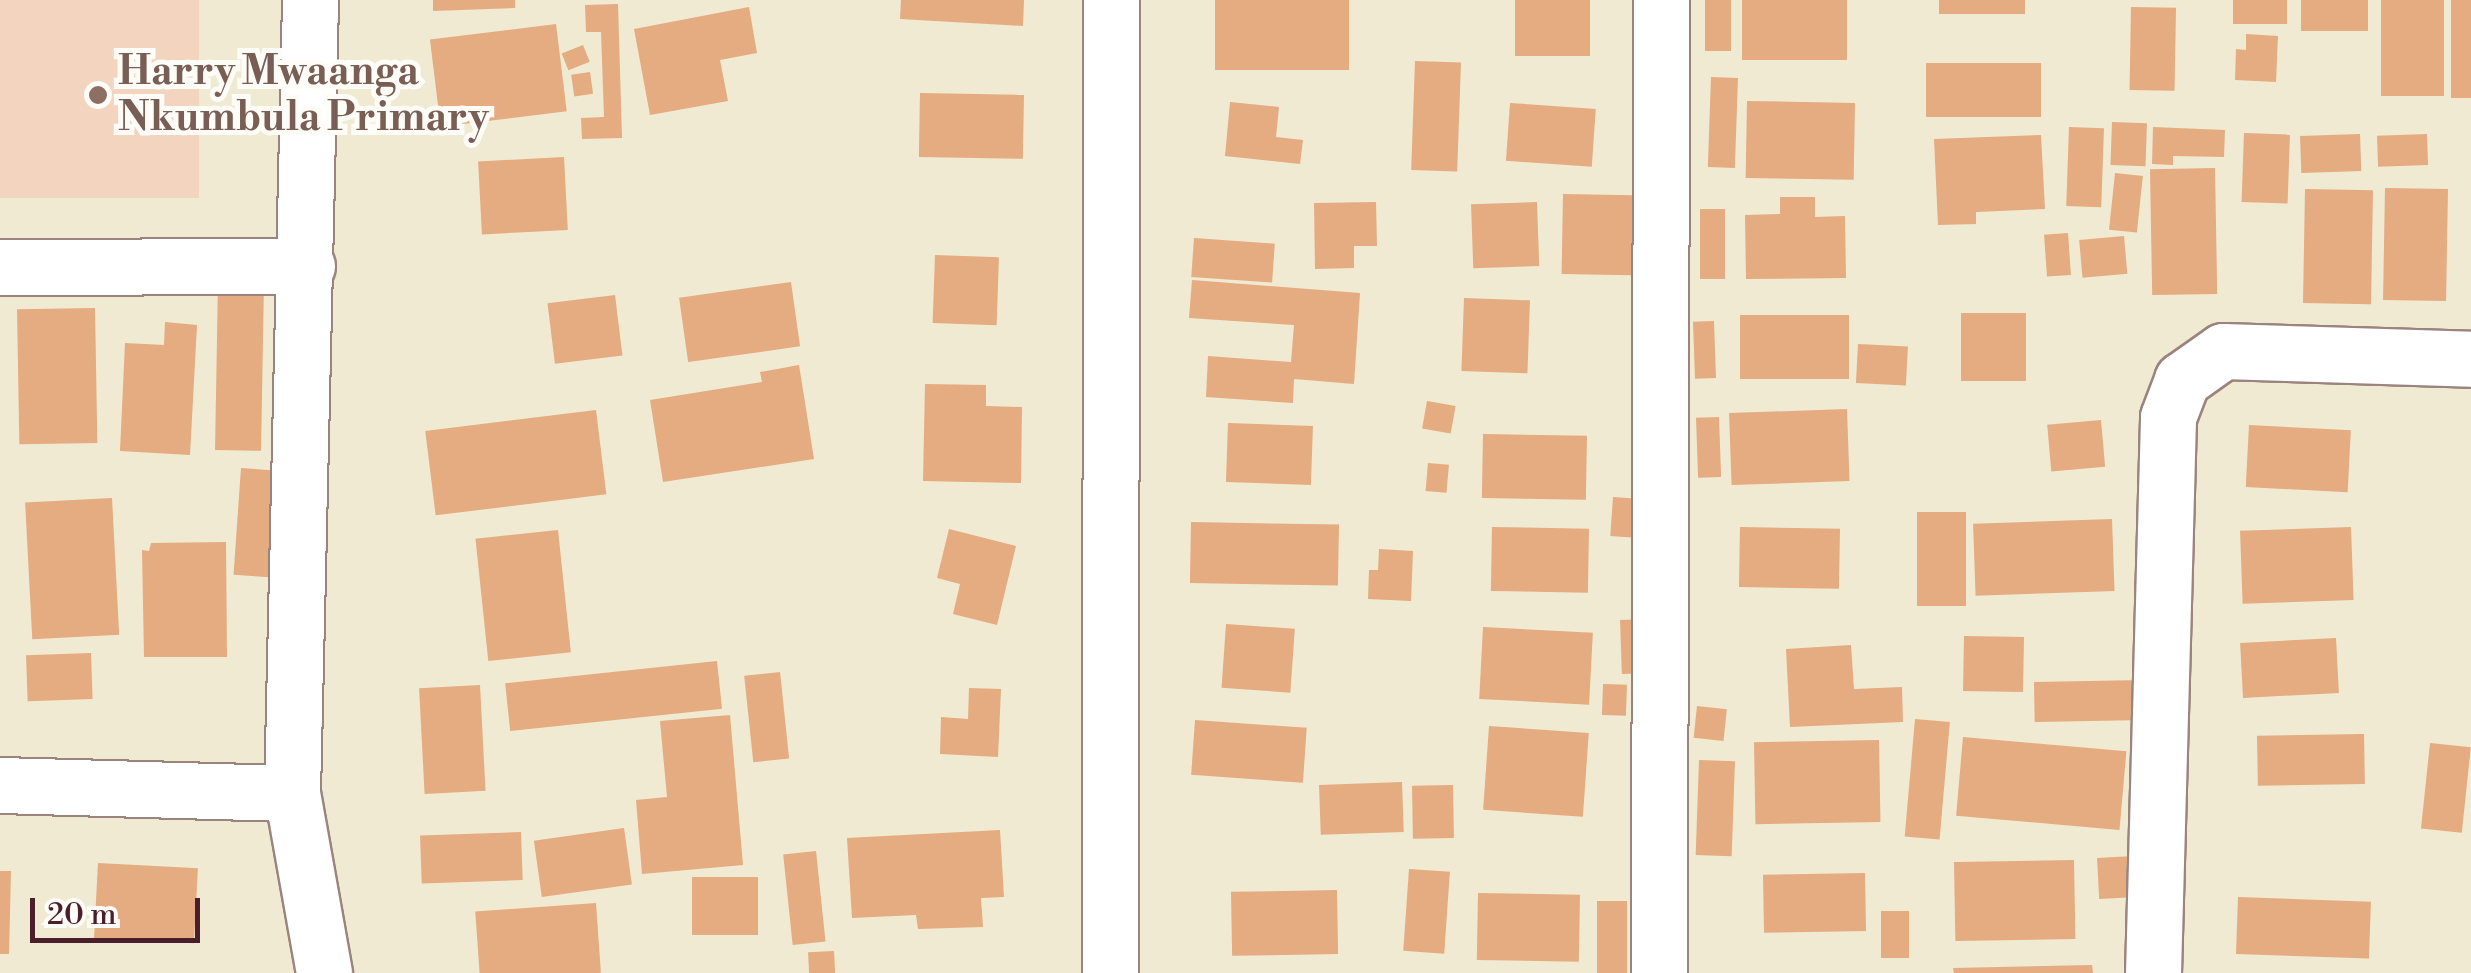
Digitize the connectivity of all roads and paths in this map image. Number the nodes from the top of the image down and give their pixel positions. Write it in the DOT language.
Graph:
graph roads {
  1 [pos="310,0"];
  2 [pos="1111,0"];
  3 [pos="1661,0"];
  4 [pos="307,266"];
  5 [pos="0,267"];
  6 [pos="2471,359"];
  7 [pos="0,785"];
  8 [pos="292,793"];
  9 [pos="324,973"];
  10 [pos="1110,973"];
  11 [pos="1658,973"];
  12 [pos="2153,973"];
  1 -- 4 [label="street"];
  2 -- 10 [label="street"];
  3 -- 11 [label="street"];
  4 -- 5 [label="street"];
  4 -- 8 [label="street"];
  6 -- 12 [label="street"];
  7 -- 8 [label="street"];
  8 -- 9 [label="street"];
}
